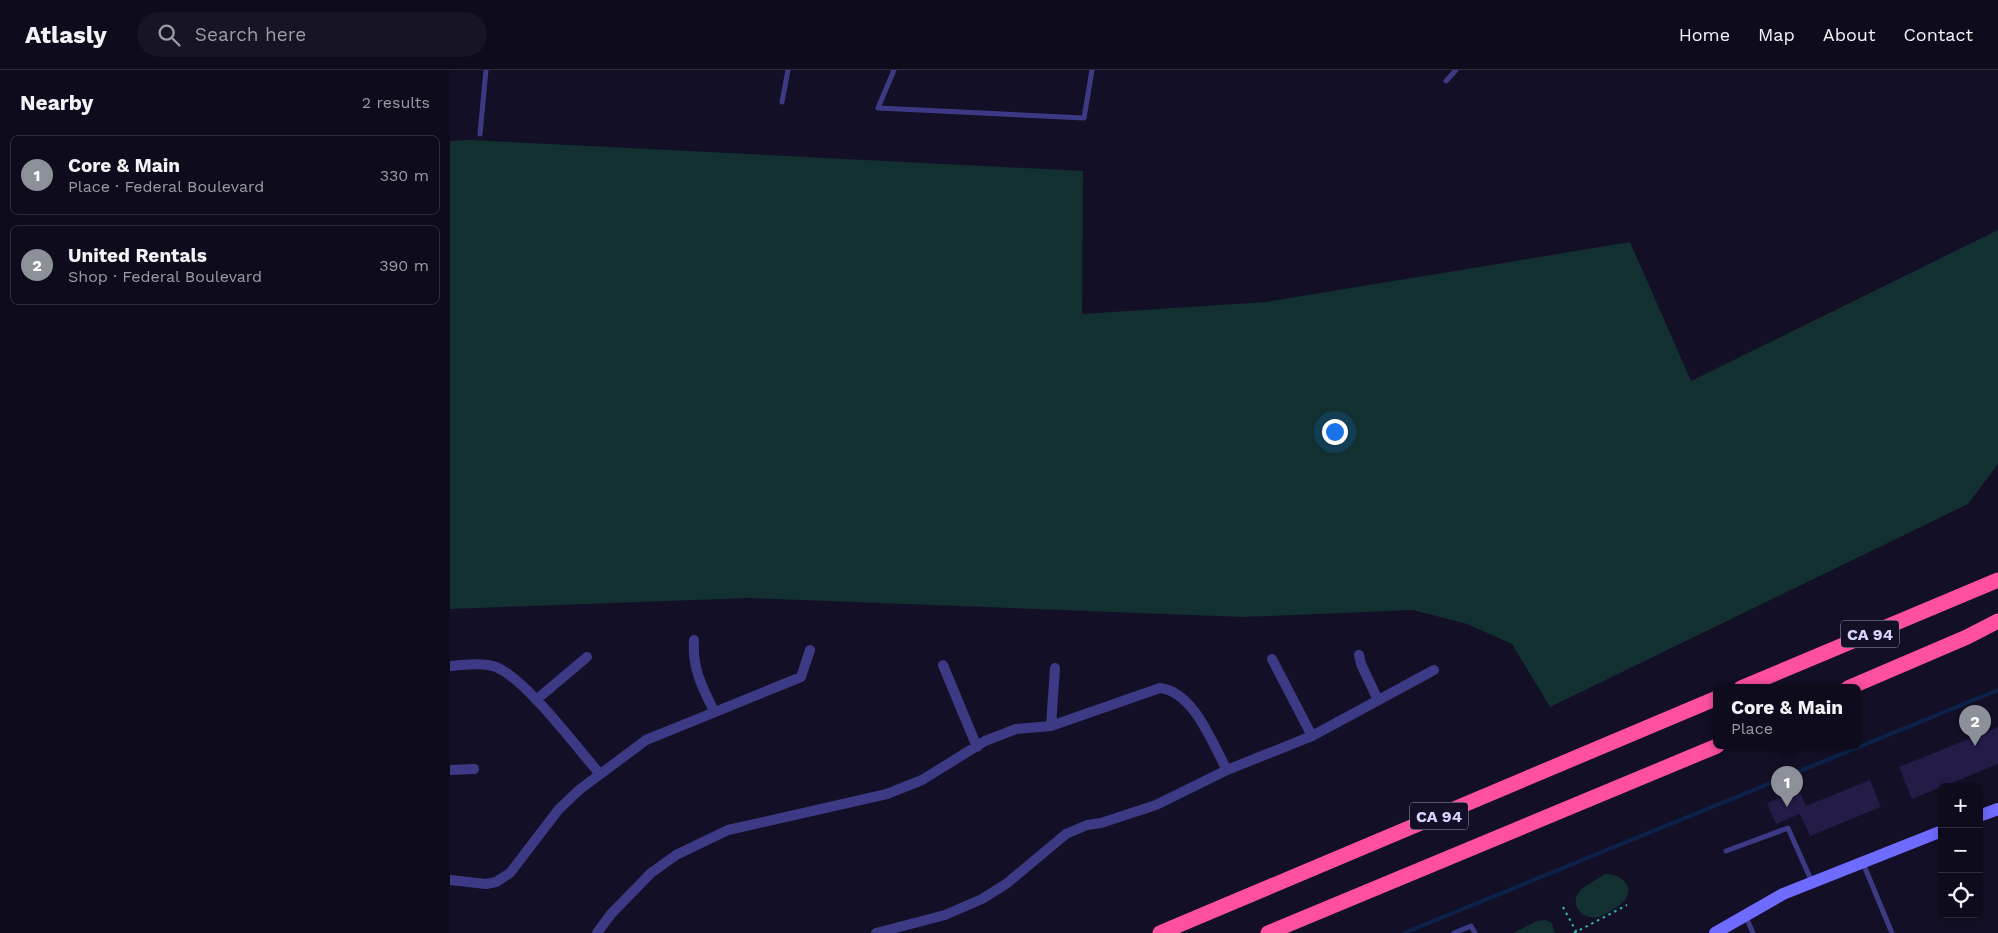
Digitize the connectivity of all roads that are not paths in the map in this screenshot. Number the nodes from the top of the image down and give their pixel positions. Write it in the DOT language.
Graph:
graph roads {
  1 [pos="486,70"];
  2 [pos="788,70"];
  3 [pos="894,70"];
  4 [pos="1092,70"];
  5 [pos="1456,70"];
  6 [pos="1446,81"];
  7 [pos="782,102"];
  8 [pos="480,134"];
  9 [pos="1998,580"];
  10 [pos="1998,620"];
  11 [pos="694,640"];
  12 [pos="810,650"];
  13 [pos="1359,655"];
  14 [pos="587,658"];
  15 [pos="1272,659"];
  16 [pos="943,665"];
  17 [pos="450,666"];
  18 [pos="1055,668"];
  19 [pos="1434,670"];
  20 [pos="1751,684"];
  21 [pos="1857,684"];
  22 [pos="536,700"];
  23 [pos="1378,700"];
  24 [pos="1713,700"];
  25 [pos="714,711"];
  26 [pos="1051,726"];
  27 [pos="1312,736"];
  28 [pos="977,747"];
  29 [pos="1713,748"];
  30 [pos="474,769"];
  31 [pos="450,770"];
  32 [pos="1227,770"];
  33 [pos="600,774"];
  34 [pos="1998,809"];
  35 [pos="1983,815"];
  36 [pos="1938,833"];
  37 [pos="1726,851"];
  38 [pos="1863,862"];
  39 [pos="450,880"];
  40 [pos="1812,882"];
  41 [pos="1745,915"];
  42 [pos="597,933"];
  43 [pos="876,933"];
  44 [pos="1160,933"];
  45 [pos="1268,933"];
  46 [pos="1454,933"];
  47 [pos="1474,933"];
  48 [pos="1714,933"];
  49 [pos="1753,933"];
  50 [pos="1892,933"];
  1 -- 8 [label="lane"];
  2 -- 7 [label="lane"];
  3 -- 4 [label="lane"];
  5 -- 6 [label="lane"];
  9 -- 20 [label="highway, CA 94"];
  10 -- 21 [label="highway, CA 94"];
  11 -- 25 [label="street"];
  12 -- 25 [label="street"];
  13 -- 23 [label="street"];
  14 -- 22 [label="street"];
  15 -- 27 [label="street"];
  16 -- 28 [label="street"];
  17 -- 22 [label="street"];
  18 -- 26 [label="street"];
  19 -- 23 [label="street"];
  22 -- 33 [label="street"];
  23 -- 27 [label="street"];
  24 -- 44 [label="highway, CA 94"];
  25 -- 33 [label="street"];
  26 -- 28 [label="street"];
  26 -- 32 [label="street"];
  27 -- 32 [label="street"];
  28 -- 42 [label="street"];
  29 -- 45 [label="highway, CA 94"];
  30 -- 31 [label="street"];
  32 -- 43 [label="street"];
  33 -- 39 [label="street"];
  34 -- 35 [label="main road"];
  36 -- 38 [label="main road"];
  37 -- 40 [label="lane"];
  38 -- 40 [label="main road"];
  38 -- 50 [label="lane"];
  40 -- 41 [label="main road"];
  41 -- 48 [label="main road"];
  41 -- 49 [label="lane"];
  46 -- 47 [label="lane"];
}
